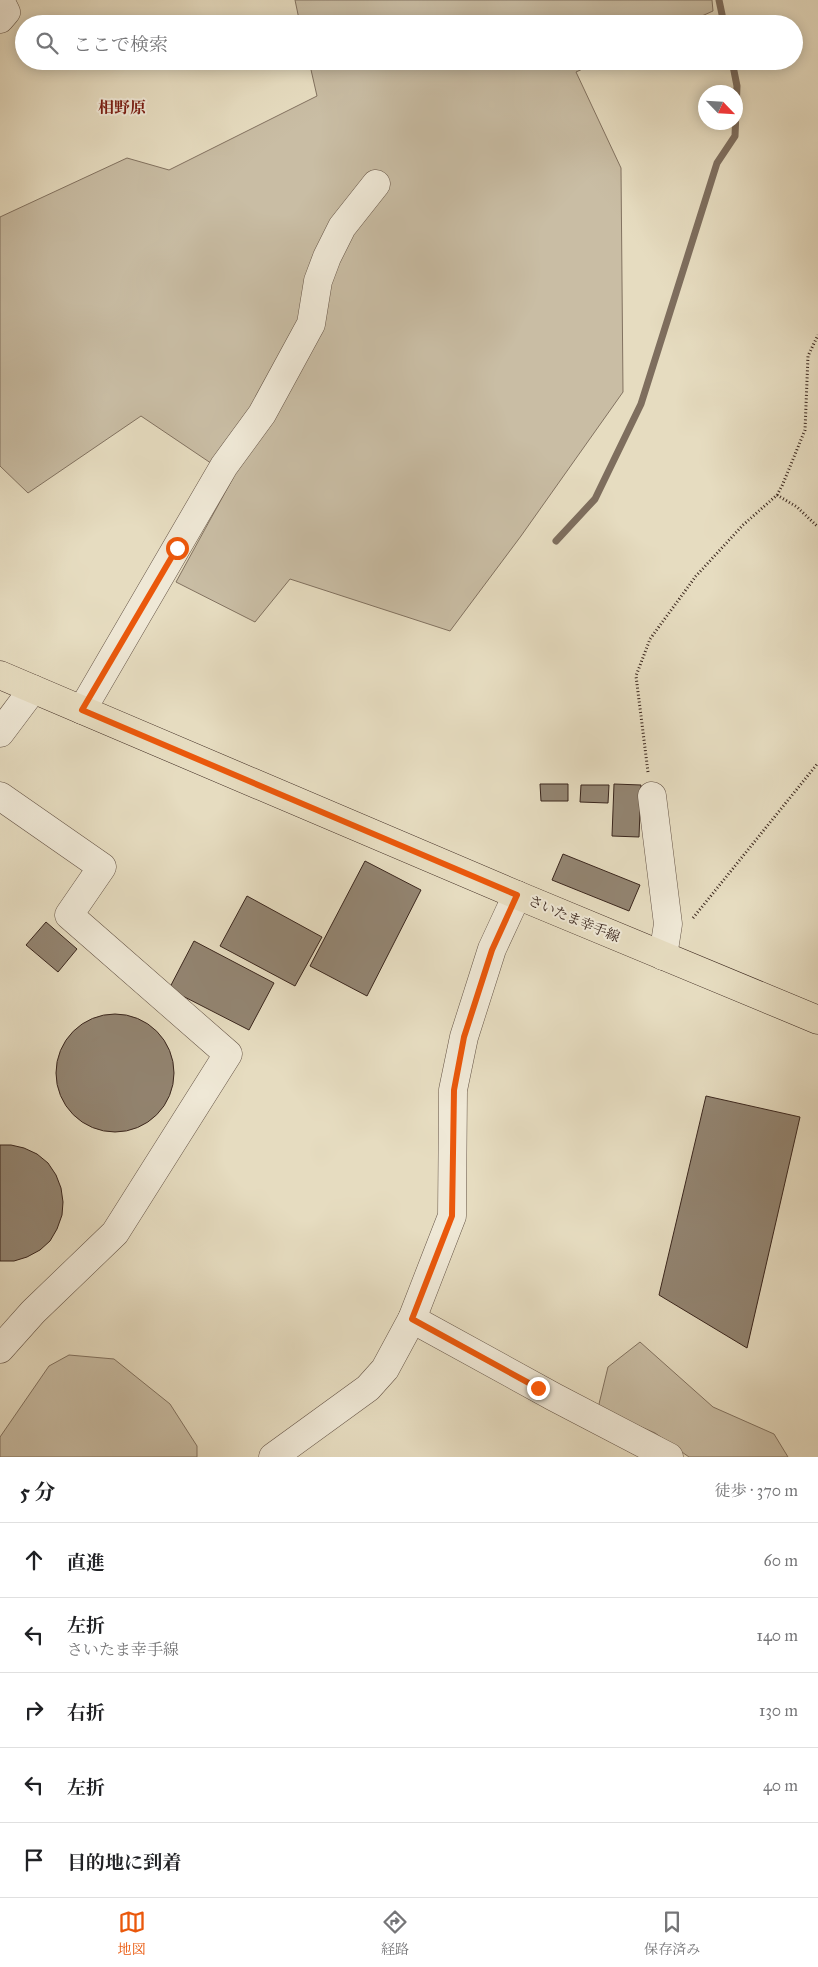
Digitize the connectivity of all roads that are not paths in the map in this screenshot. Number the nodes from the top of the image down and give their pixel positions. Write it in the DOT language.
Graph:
graph roads {
  1 [pos="0,0"];
  2 [pos="0,19"];
  3 [pos="376,184"];
  4 [pos="0,676"];
  5 [pos="33,689"];
  6 [pos="82,710"];
  7 [pos="0,733"];
  8 [pos="0,796"];
  9 [pos="652,796"];
  10 [pos="517,895"];
  11 [pos="663,956"];
  12 [pos="818,1020"];
  13 [pos="412,1319"];
  14 [pos="0,1349"];
  15 [pos="272,1457"];
  16 [pos="669,1457"];
  1 -- 2 [label="street"];
  3 -- 6 [label="street"];
  4 -- 5 [label="main road, さいたま幸手線"];
  5 -- 6 [label="main road, さいたま幸手線"];
  5 -- 7 [label="street"];
  6 -- 10 [label="main road, さいたま幸手線"];
  8 -- 14 [label="street"];
  9 -- 11 [label="street"];
  10 -- 11 [label="main road, さいたま幸手線"];
  10 -- 13 [label="street"];
  11 -- 12 [label="main road, さいたま幸手線"];
  13 -- 15 [label="street"];
  13 -- 16 [label="street"];
}
